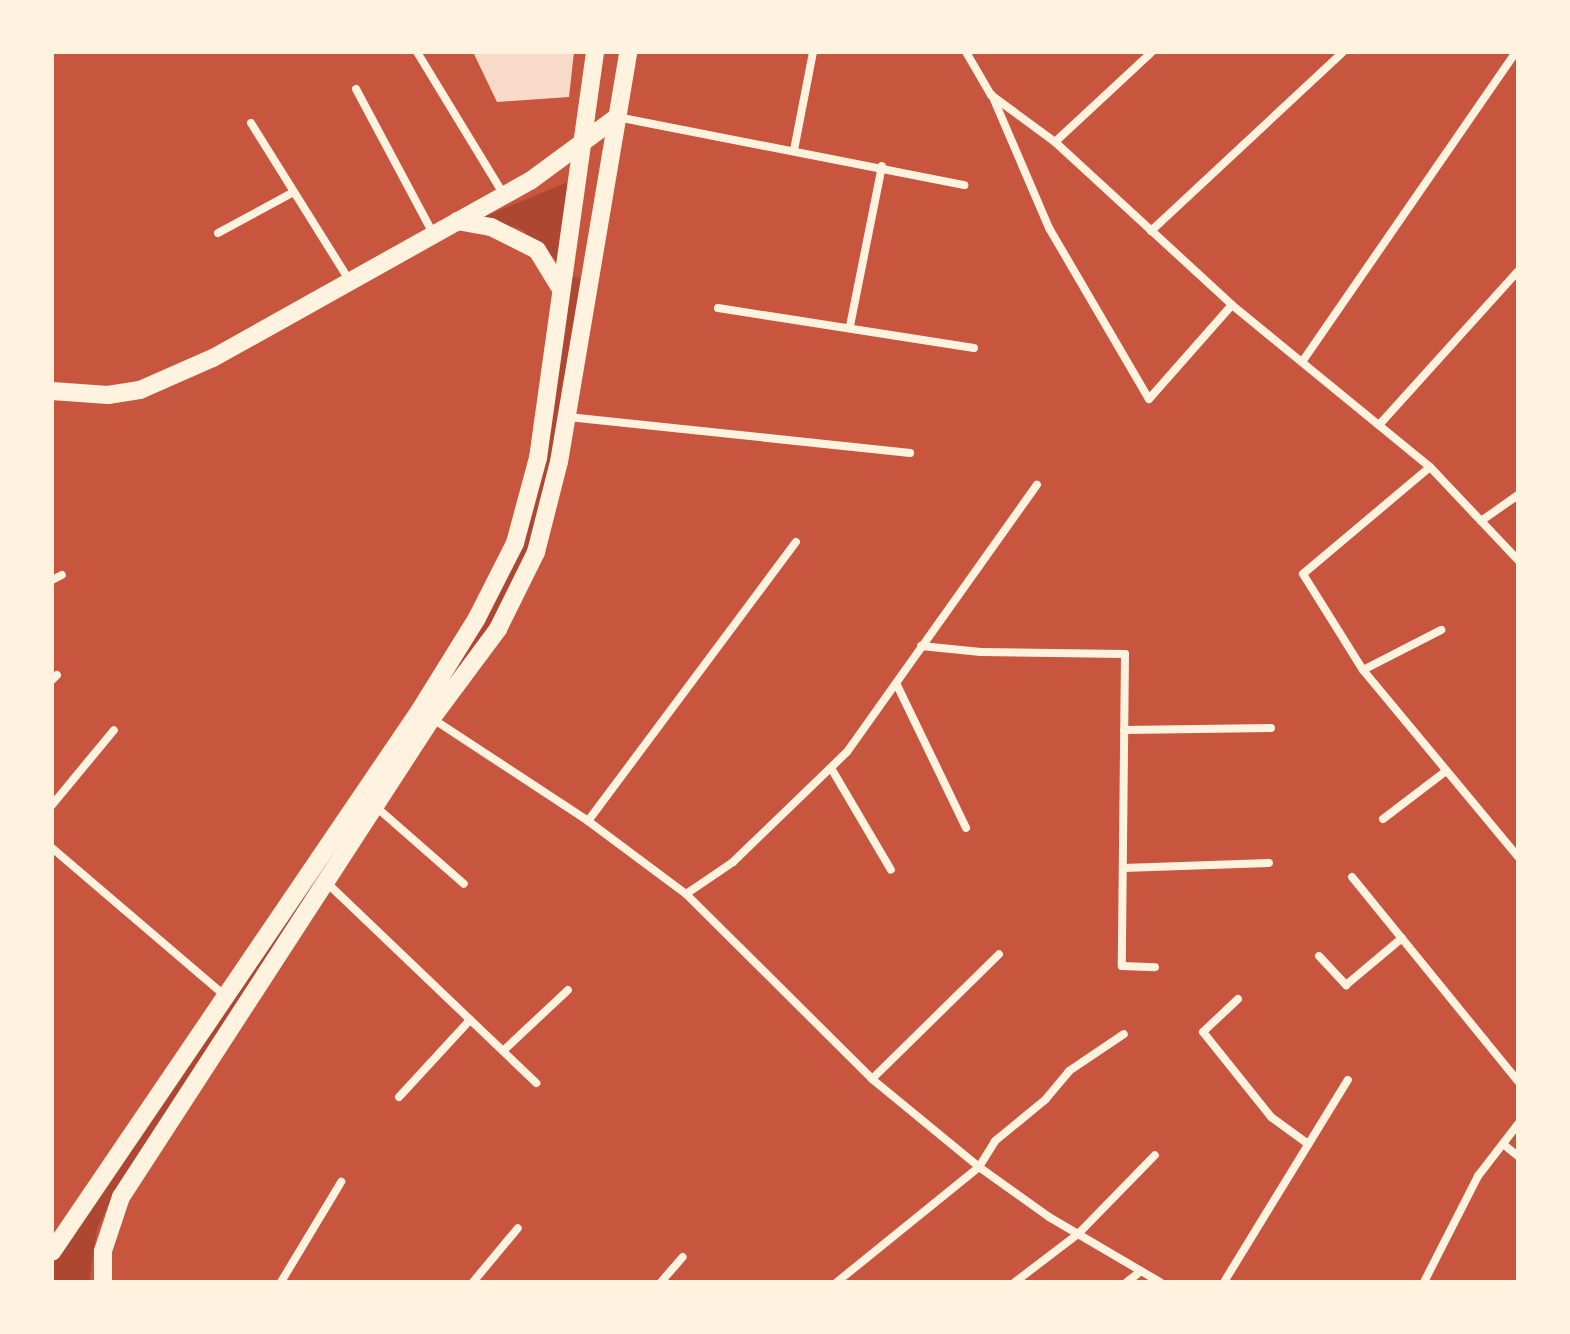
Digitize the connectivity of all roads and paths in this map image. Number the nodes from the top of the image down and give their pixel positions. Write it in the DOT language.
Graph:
graph roads {
  1 [pos="417,52"];
  2 [pos="595,52"];
  3 [pos="628,52"];
  4 [pos="813,52"];
  5 [pos="966,52"];
  6 [pos="1152,52"];
  7 [pos="1343,52"];
  8 [pos="1516,52"];
  9 [pos="356,89"];
  10 [pos="991,95"];
  11 [pos="617,117"];
  12 [pos="251,123"];
  13 [pos="1055,142"];
  14 [pos="579,146"];
  15 [pos="794,150"];
  16 [pos="882,166"];
  17 [pos="964,185"];
  18 [pos="292,193"];
  19 [pos="504,196"];
  20 [pos="457,221"];
  21 [pos="1151,231"];
  22 [pos="218,233"];
  23 [pos="434,234"];
  24 [pos="1518,271"];
  25 [pos="350,281"];
  26 [pos="560,290"];
  27 [pos="1232,305"];
  28 [pos="718,308"];
  29 [pos="850,326"];
  30 [pos="974,348"];
  31 [pos="1302,362"];
  32 [pos="52,391"];
  33 [pos="567,417"];
  34 [pos="1379,425"];
  35 [pos="910,453"];
  36 [pos="1430,467"];
  37 [pos="1037,485"];
  38 [pos="1518,495"];
  39 [pos="1481,521"];
  40 [pos="796,542"];
  41 [pos="1518,560"];
  42 [pos="62,575"];
  43 [pos="52,580"];
  44 [pos="1441,630"];
  45 [pos="921,646"];
  46 [pos="1363,670"];
  47 [pos="896,683"];
  48 [pos="432,718"];
  49 [pos="1271,728"];
  50 [pos="114,730"];
  51 [pos="1124,730"];
  52 [pos="831,768"];
  53 [pos="1446,771"];
  54 [pos="52,805"];
  55 [pos="375,806"];
  56 [pos="1383,819"];
  57 [pos="588,821"];
  58 [pos="966,828"];
  59 [pos="52,848"];
  60 [pos="1518,857"];
  61 [pos="1269,863"];
  62 [pos="1123,868"];
  63 [pos="891,870"];
  64 [pos="1352,877"];
  65 [pos="326,882"];
  66 [pos="464,884"];
  67 [pos="686,894"];
  68 [pos="1402,938"];
  69 [pos="999,954"];
  70 [pos="1319,956"];
  71 [pos="1155,967"];
  72 [pos="568,990"];
  73 [pos="224,995"];
  74 [pos="1238,999"];
  75 [pos="470,1020"];
  76 [pos="1124,1034"];
  77 [pos="503,1051"];
  78 [pos="872,1079"];
  79 [pos="1348,1080"];
  80 [pos="1518,1081"];
  81 [pos="536,1083"];
  82 [pos="399,1097"];
  83 [pos="1518,1124"];
  84 [pos="1308,1144"];
  85 [pos="1503,1144"];
  86 [pos="1155,1155"];
  87 [pos="1518,1156"];
  88 [pos="979,1167"];
  89 [pos="341,1182"];
  90 [pos="518,1228"];
  91 [pos="1078,1234"];
  92 [pos="52,1252"];
  93 [pos="683,1257"];
  94 [pos="1141,1271"];
  95 [pos="103,1282"];
  96 [pos="281,1282"];
  97 [pos="473,1282"];
  98 [pos="661,1282"];
  99 [pos="837,1282"];
  100 [pos="1015,1282"];
  101 [pos="1127,1282"];
  102 [pos="1160,1282"];
  103 [pos="1224,1282"];
  104 [pos="1424,1282"];
  1 -- 19 [label="street"];
  2 -- 14 [label="main road"];
  3 -- 11 [label="main road"];
  4 -- 15 [label="street"];
  5 -- 10 [label="street"];
  6 -- 13 [label="street"];
  7 -- 21 [label="street"];
  8 -- 31 [label="street"];
  9 -- 23 [label="street"];
  10 -- 13 [label="street"];
  10 -- 27 [label="street"];
  11 -- 14 [label="main road"];
  11 -- 15 [label="street"];
  11 -- 33 [label="main road"];
  12 -- 18 [label="street"];
  13 -- 21 [label="street"];
  14 -- 19 [label="main road"];
  14 -- 26 [label="main road"];
  15 -- 16 [label="street"];
  16 -- 17 [label="street"];
  16 -- 29 [label="street"];
  18 -- 22 [label="street"];
  18 -- 25 [label="street"];
  19 -- 20 [label="main road"];
  20 -- 23 [label="main road"];
  20 -- 26 [label="main road"];
  21 -- 27 [label="street"];
  23 -- 25 [label="main road"];
  24 -- 34 [label="street"];
  25 -- 32 [label="main road"];
  26 -- 73 [label="main road"];
  27 -- 31 [label="street"];
  28 -- 29 [label="street"];
  29 -- 30 [label="street"];
  31 -- 34 [label="street"];
  33 -- 35 [label="street"];
  33 -- 48 [label="main road"];
  34 -- 36 [label="street"];
  36 -- 39 [label="street"];
  36 -- 46 [label="street"];
  37 -- 45 [label="street"];
  38 -- 39 [label="street"];
  39 -- 41 [label="street"];
  40 -- 57 [label="street"];
  42 -- 43 [label="street"];
  44 -- 46 [label="street"];
  45 -- 47 [label="street"];
  45 -- 51 [label="street"];
  46 -- 53 [label="street"];
  47 -- 52 [label="street"];
  47 -- 58 [label="street"];
  48 -- 55 [label="main road"];
  48 -- 57 [label="street"];
  49 -- 51 [label="street"];
  50 -- 54 [label="street"];
  51 -- 62 [label="street"];
  52 -- 63 [label="street"];
  52 -- 67 [label="street"];
  53 -- 56 [label="street"];
  53 -- 60 [label="street"];
  55 -- 65 [label="main road"];
  55 -- 66 [label="street"];
  57 -- 67 [label="street"];
  59 -- 73 [label="street"];
  61 -- 62 [label="street"];
  62 -- 71 [label="street"];
  64 -- 68 [label="street"];
  65 -- 75 [label="street"];
  65 -- 95 [label="main road"];
  67 -- 78 [label="street"];
  68 -- 70 [label="street"];
  68 -- 80 [label="street"];
  69 -- 78 [label="street"];
  72 -- 77 [label="street"];
  73 -- 92 [label="main road"];
  74 -- 84 [label="street"];
  75 -- 77 [label="street"];
  75 -- 82 [label="street"];
  76 -- 88 [label="street"];
  77 -- 81 [label="street"];
  78 -- 88 [label="street"];
  79 -- 84 [label="street"];
  83 -- 85 [label="street"];
  84 -- 103 [label="street"];
  85 -- 87 [label="street"];
  85 -- 104 [label="street"];
  86 -- 91 [label="street"];
  88 -- 91 [label="street"];
  88 -- 99 [label="street"];
  89 -- 96 [label="street"];
  90 -- 97 [label="street"];
  91 -- 94 [label="street"];
  91 -- 100 [label="street"];
  93 -- 98 [label="street"];
  94 -- 101 [label="street"];
  94 -- 102 [label="street"];
}
